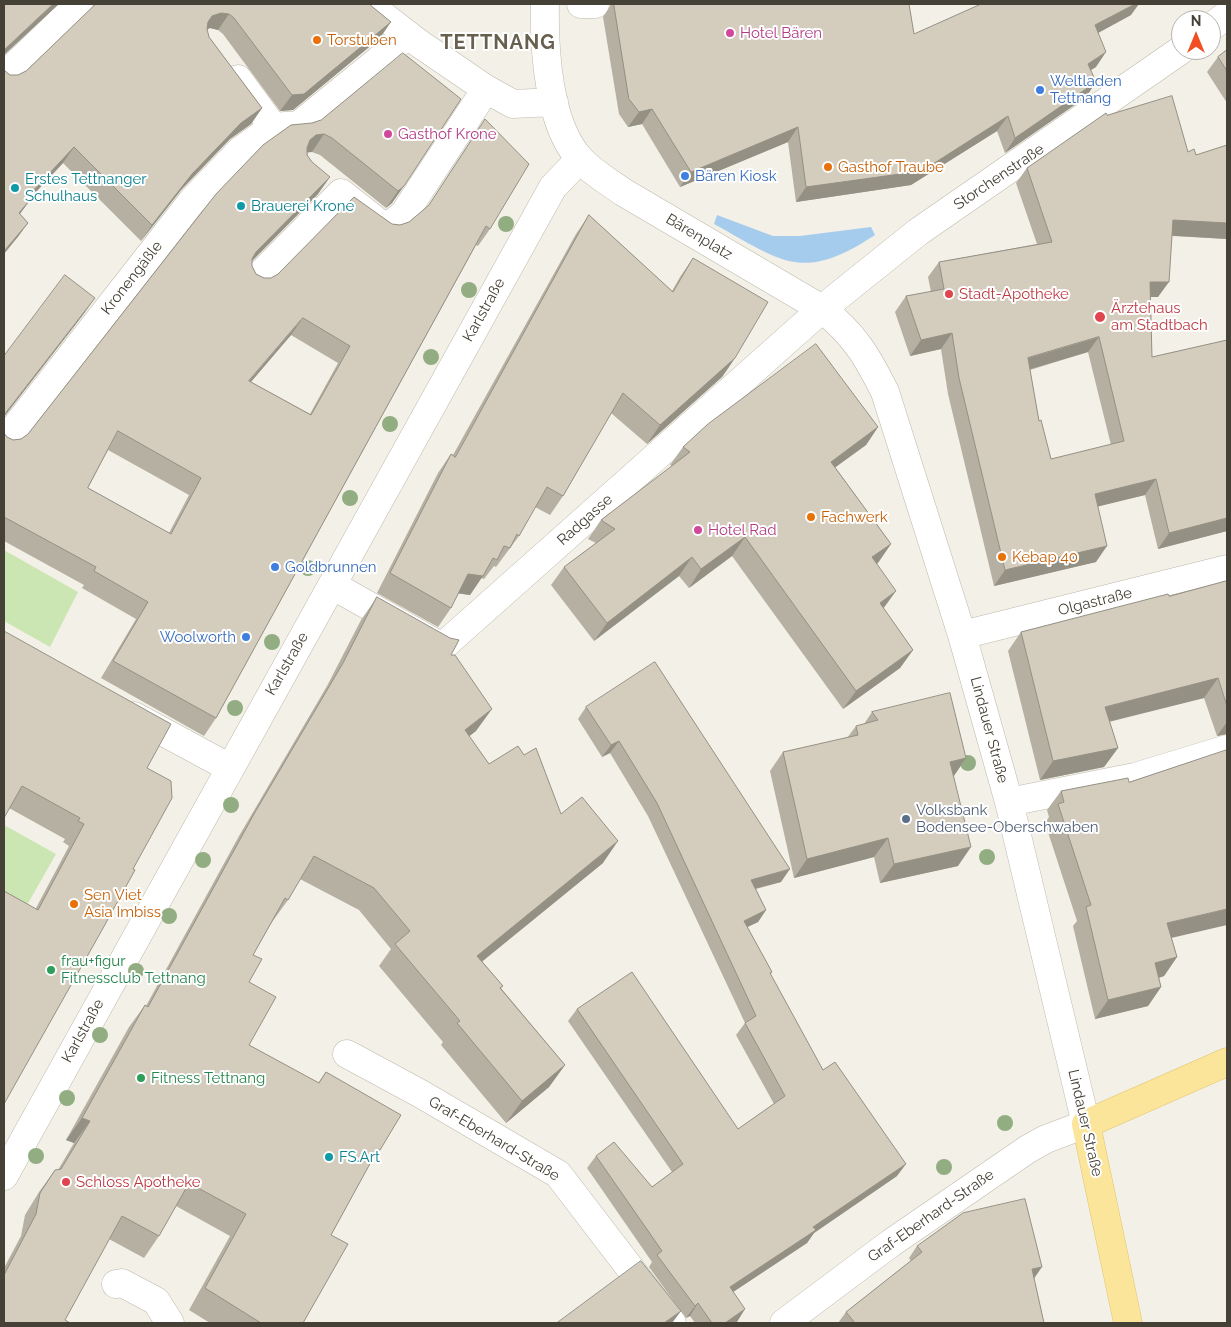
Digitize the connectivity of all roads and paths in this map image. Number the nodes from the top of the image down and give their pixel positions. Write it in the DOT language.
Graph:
graph roads {
  1 [pos="79,4"];
  2 [pos="368,4"];
  3 [pos="545,4"];
  4 [pos="581,4"];
  5 [pos="595,4"];
  6 [pos="407,35"];
  7 [pos="1171,57"];
  8 [pos="223,60"];
  9 [pos="4,76"];
  10 [pos="486,89"];
  11 [pos="554,102"];
  12 [pos="273,127"];
  13 [pos="580,159"];
  14 [pos="255,280"];
  15 [pos="822,309"];
  16 [pos="4,442"];
  17 [pos="1227,569"];
  18 [pos="332,585"];
  19 [pos="962,635"];
  20 [pos="109,702"];
  21 [pos="1227,749"];
  22 [pos="230,768"];
  23 [pos="1009,802"];
  24 [pos="347,1054"];
  25 [pos="1227,1062"];
  26 [pos="1086,1124"];
  27 [pos="4,1176"];
  28 [pos="116,1284"];
  29 [pos="170,1323"];
  30 [pos="672,1323"];
  31 [pos="784,1323"];
  32 [pos="1128,1323"];
  1 -- 9 [label="street"];
  2 -- 6 [label="street"];
  3 -- 11 [label="street, Bärenplatz"];
  4 -- 5 [label="street"];
  6 -- 10 [label="street"];
  6 -- 12 [label="street"];
  7 -- 15 [label="street, Storchenstraße"];
  8 -- 12 [label="street"];
  10 -- 11 [label="street"];
  10 -- 14 [label="street"];
  11 -- 13 [label="street, Bärenplatz"];
  12 -- 16 [label="street, Kronengäßle"];
  13 -- 15 [label="street, Bärenplatz"];
  13 -- 18 [label="street, Karlstraße"];
  15 -- 18 [label="street, Radgasse"];
  15 -- 19 [label="street, Lindauer Straße"];
  17 -- 19 [label="street, Olgastraße"];
  18 -- 22 [label="street, Karlstraße"];
  19 -- 23 [label="street, Lindauer Straße"];
  20 -- 22 [label="street"];
  21 -- 23 [label="street"];
  22 -- 27 [label="street, Karlstraße"];
  23 -- 26 [label="street, Lindauer Straße"];
  24 -- 30 [label="street, Graf-Eberhard-Straße"];
  25 -- 26 [label="main road"];
  26 -- 31 [label="street, Graf-Eberhard-Straße"];
  26 -- 32 [label="main road, Lindauer Straße"];
  28 -- 29 [label="street"];
}
